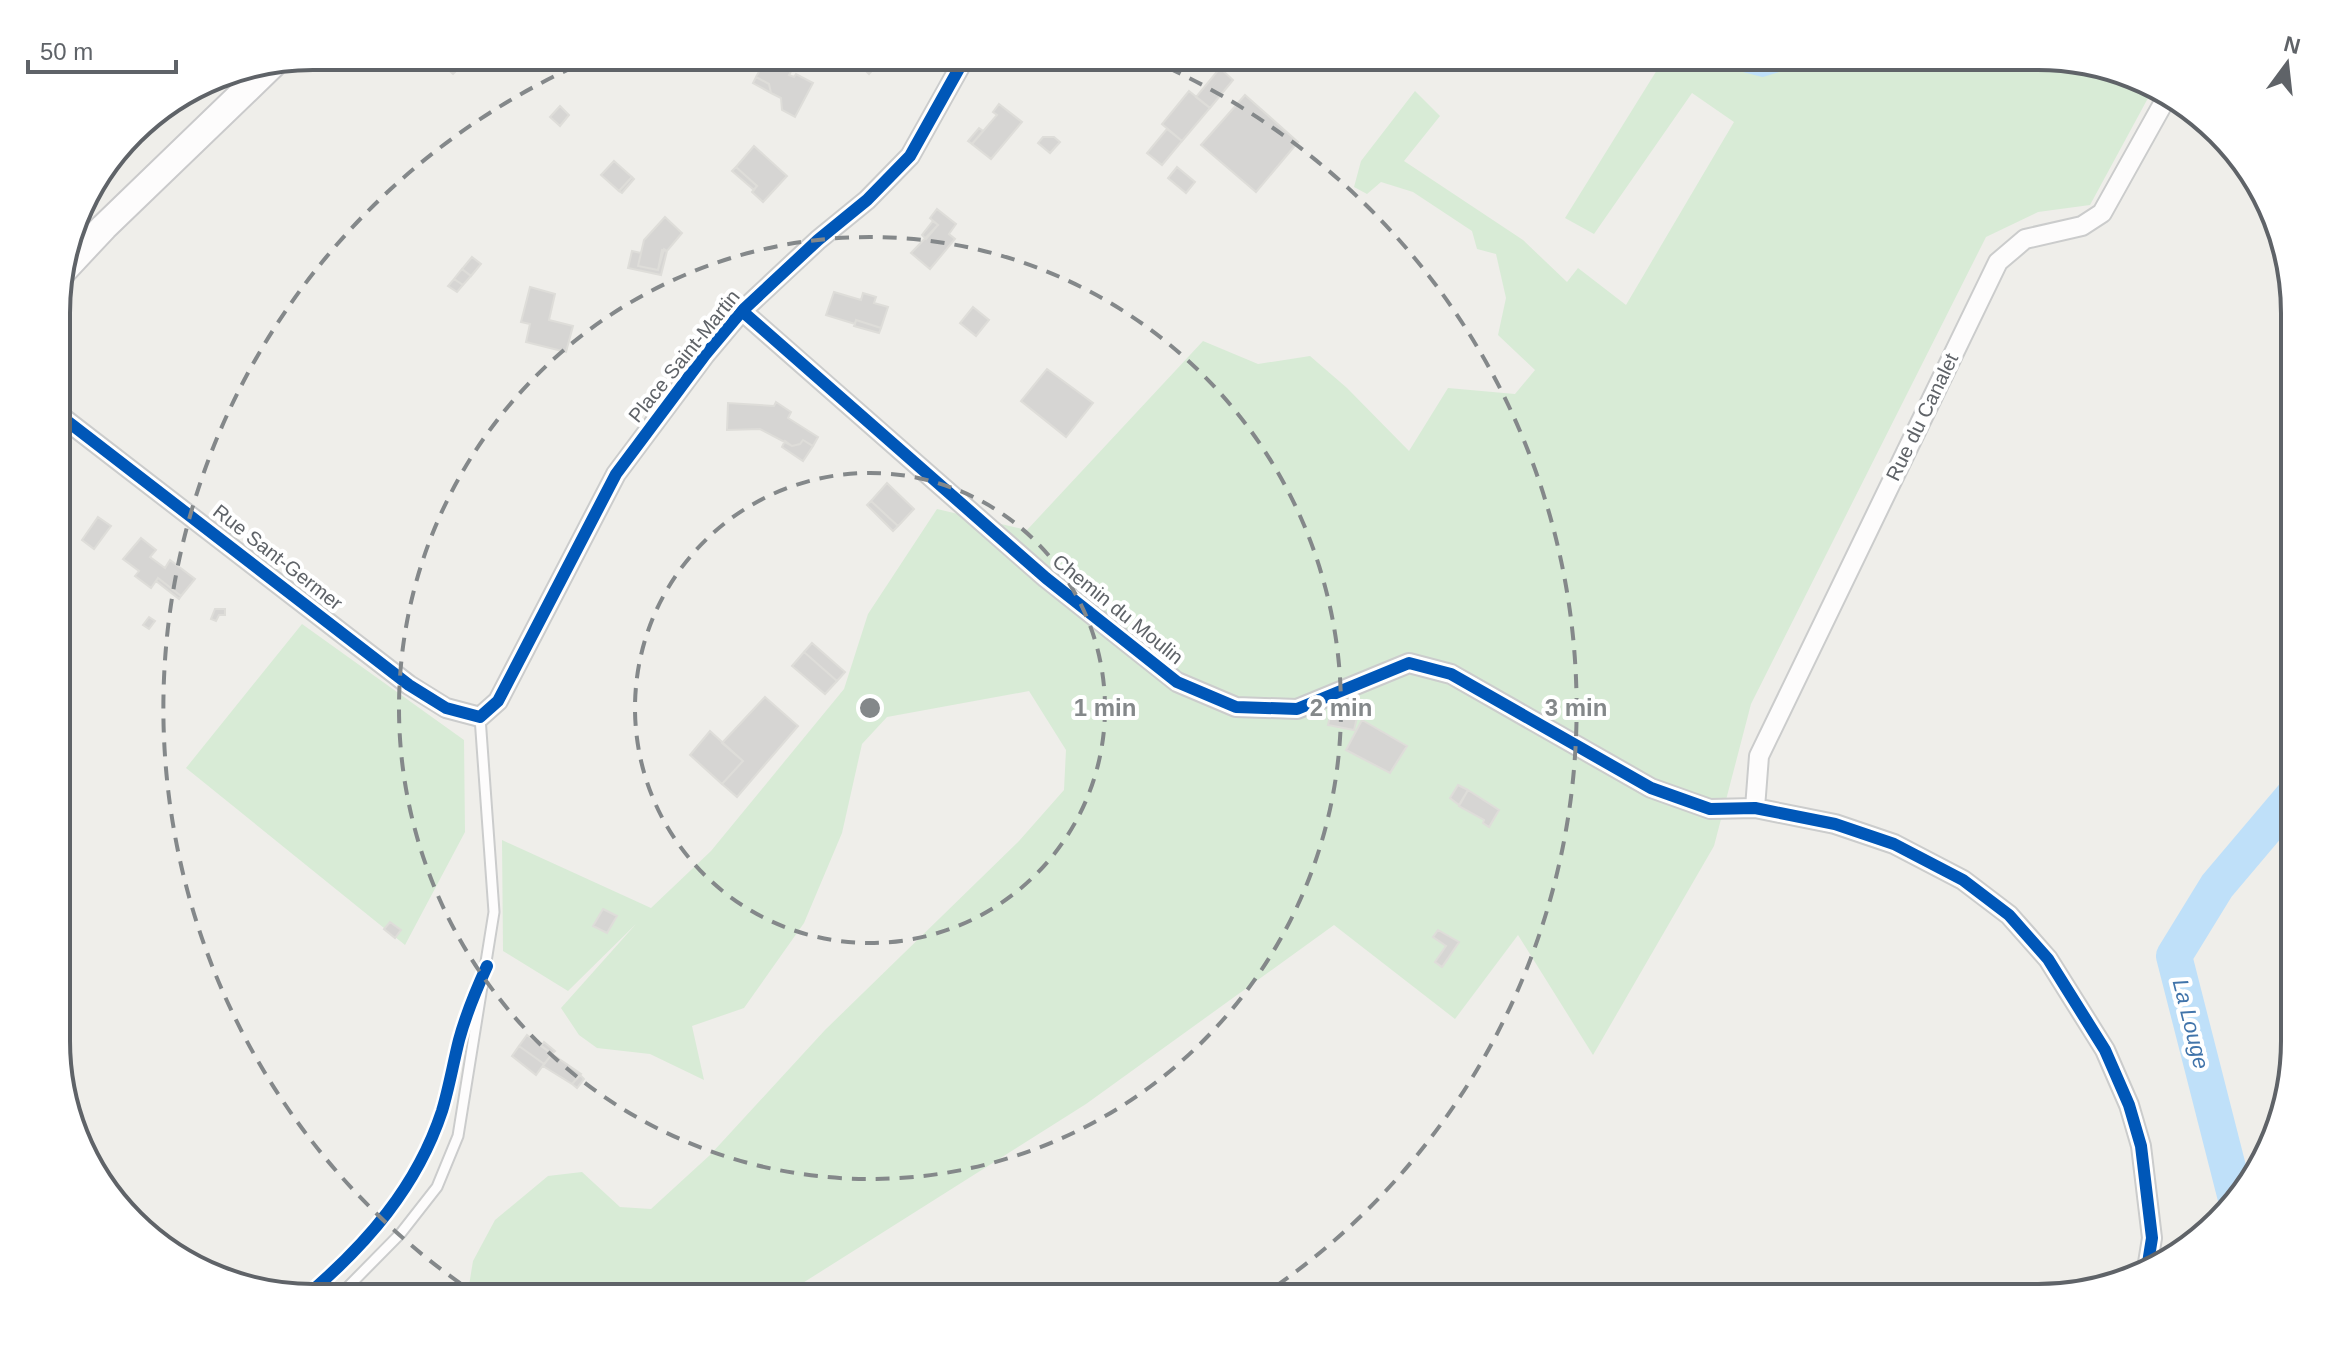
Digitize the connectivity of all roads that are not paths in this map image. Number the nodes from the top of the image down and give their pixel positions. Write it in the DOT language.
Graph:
graph roads {
  1 [pos="958,70"];
  2 [pos="261,76"];
  3 [pos="2163,105"];
  4 [pos="77,256"];
  5 [pos="742,311"];
  6 [pos="70,423"];
  7 [pos="480,717"];
  8 [pos="1755,808"];
  9 [pos="2149,1257"];
  10 [pos="351,1284"];
  1 -- 5 [label="street, Place Saint-Martin"];
  2 -- 4 [label="street"];
  3 -- 8 [label="street, Rue du Canalet"];
  5 -- 7 [label="street, Place Saint-Martin"];
  5 -- 8 [label="street, Chemin du Moulin"];
  6 -- 7 [label="street, Rue Sant-Germer"];
  7 -- 10 [label="lane"];
  8 -- 9 [label="street, Chemin du Moulin"];
}
